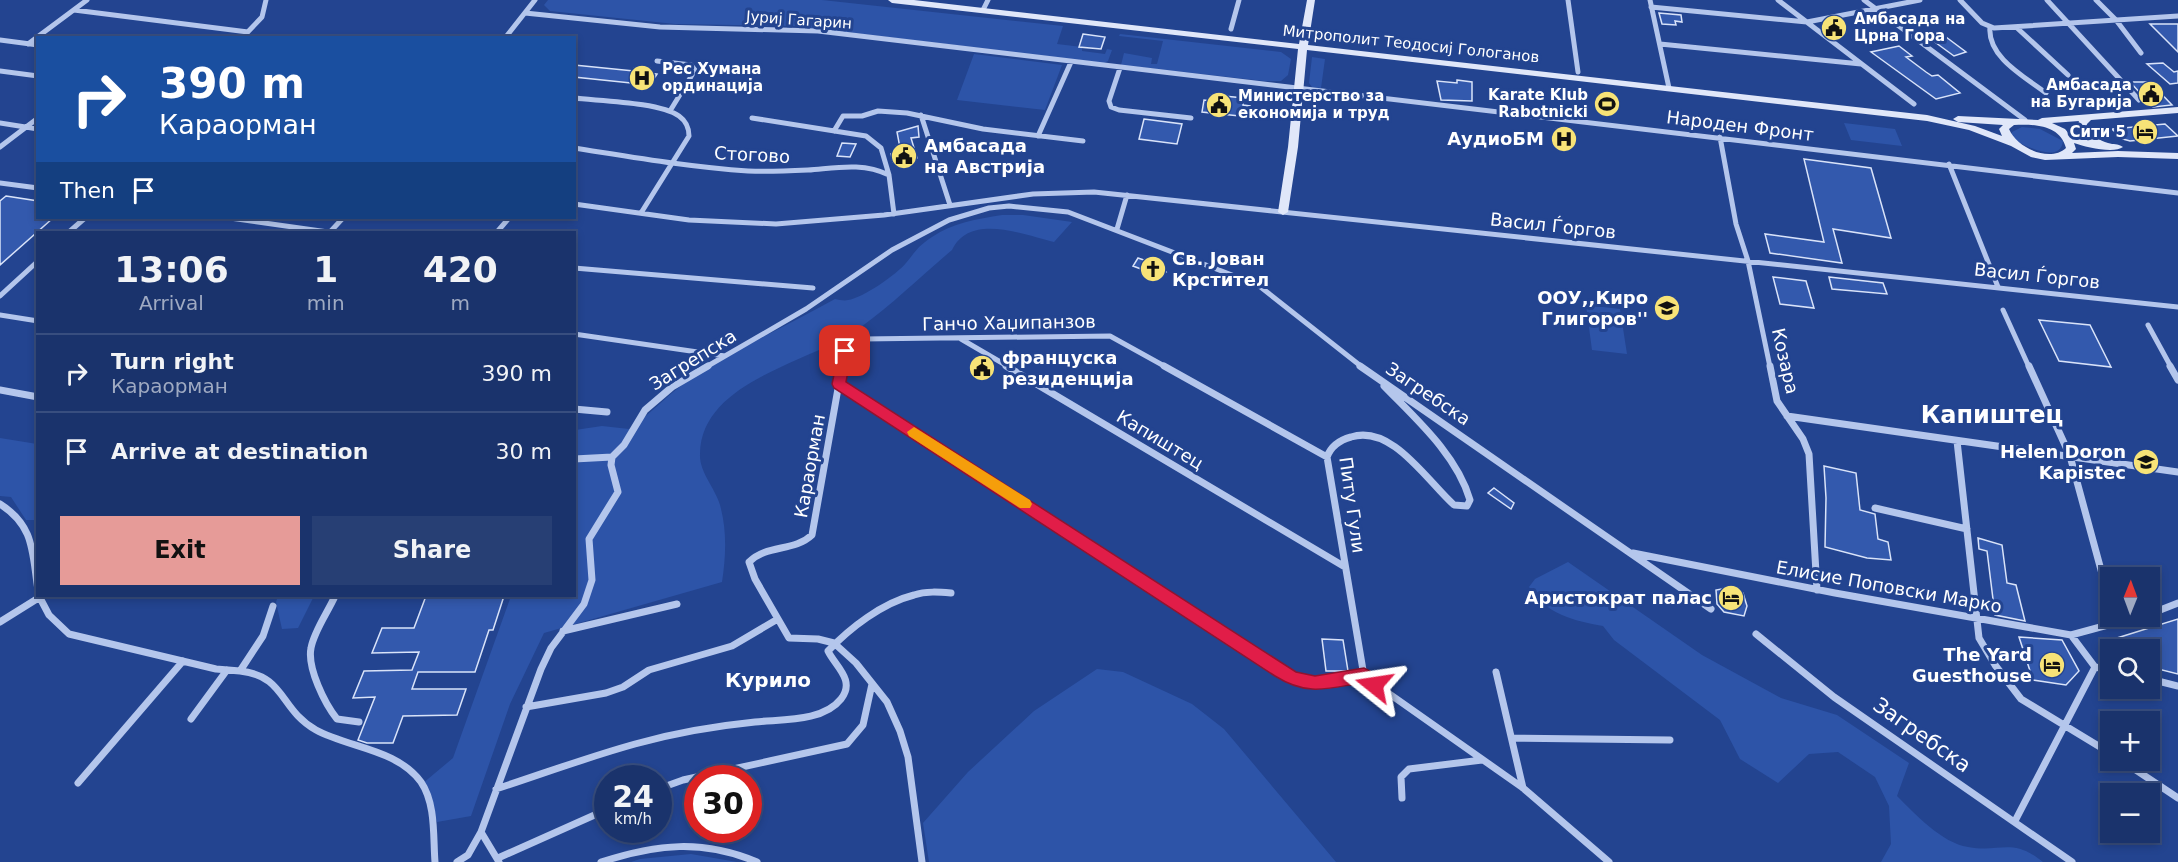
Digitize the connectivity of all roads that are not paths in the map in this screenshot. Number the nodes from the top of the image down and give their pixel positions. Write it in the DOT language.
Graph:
graph roads {
  1 [pos="87,0"];
  2 [pos="266,0"];
  3 [pos="536,0"];
  4 [pos="892,0"];
  5 [pos="988,0"];
  6 [pos="1239,0"];
  7 [pos="1311,0"];
  8 [pos="1568,0"];
  9 [pos="1650,0"];
  10 [pos="1778,0"];
  11 [pos="1864,0"];
  12 [pos="1920,0"];
  13 [pos="1960,0"];
  14 [pos="2047,0"];
  15 [pos="2096,0"];
  16 [pos="1651,7"];
  17 [pos="1875,8"];
  18 [pos="74,10"];
  19 [pos="983,10"];
  20 [pos="525,13"];
  21 [pos="2178,16"];
  22 [pos="2116,20"];
  23 [pos="1807,22"];
  24 [pos="2068,22"];
  25 [pos="1990,27"];
  26 [pos="2016,27"];
  27 [pos="1231,29"];
  28 [pos="248,32"];
  29 [pos="39,36"];
  30 [pos="244,36"];
  31 [pos="507,36"];
  32 [pos="36,38"];
  33 [pos="0,40"];
  34 [pos="28,44"];
  35 [pos="1660,44"];
  36 [pos="36,45"];
  37 [pos="1303,47"];
  38 [pos="2141,54"];
  39 [pos="657,61"];
  40 [pos="1071,62"];
  41 [pos="1861,64"];
  42 [pos="1120,68"];
  43 [pos="0,71"];
  44 [pos="1578,72"];
  45 [pos="2068,75"];
  46 [pos="36,76"];
  47 [pos="1669,88"];
  48 [pos="1298,89"];
  49 [pos="2046,93"];
  50 [pos="576,98"];
  51 [pos="2139,100"];
  52 [pos="1914,104"];
  53 [pos="2178,110"];
  54 [pos="670,111"];
  55 [pos="921,115"];
  56 [pos="2088,117"];
  57 [pos="752,118"];
  58 [pos="1191,118"];
  59 [pos="1927,118"];
  60 [pos="36,120"];
  61 [pos="2025,120"];
  62 [pos="2011,122"];
  63 [pos="2038,122"];
  64 [pos="0,123"];
  65 [pos="26,127"];
  66 [pos="36,129"];
  67 [pos="834,131"];
  68 [pos="1038,136"];
  69 [pos="1720,137"];
  70 [pos="2067,137"];
  71 [pos="1083,141"];
  72 [pos="2014,144"];
  73 [pos="0,147"];
  74 [pos="2113,147"];
  75 [pos="576,148"];
  76 [pos="2178,154"];
  77 [pos="2056,157"];
  78 [pos="674,162"];
  79 [pos="1949,164"];
  80 [pos="889,175"];
  81 [pos="0,183"];
  82 [pos="36,189"];
  83 [pos="2178,193"];
  84 [pos="1127,195"];
  85 [pos="576,204"];
  86 [pos="950,205"];
  87 [pos="1283,212"];
  88 [pos="640,213"];
  89 [pos="894,214"];
  90 [pos="84,219"];
  91 [pos="237,219"];
  92 [pos="343,219"];
  93 [pos="508,219"];
  94 [pos="1117,229"];
  95 [pos="70,231"];
  96 [pos="322,231"];
  97 [pos="330,231"];
  98 [pos="498,231"];
  99 [pos="1748,261"];
  100 [pos="36,263"];
  101 [pos="576,268"];
  102 [pos="1998,287"];
  103 [pos="813,288"];
  104 [pos="0,296"];
  105 [pos="2178,307"];
  106 [pos="2003,310"];
  107 [pos="0,315"];
  108 [pos="36,321"];
  109 [pos="2148,325"];
  110 [pos="576,334"];
  111 [pos="961,339"];
  112 [pos="845,351"];
  113 [pos="725,356"];
  114 [pos="1377,379"];
  115 [pos="2178,380"];
  116 [pos="839,384"];
  117 [pos="0,390"];
  118 [pos="36,397"];
  119 [pos="576,410"];
  120 [pos="607,412"];
  121 [pos="1786,416"];
  122 [pos="1957,441"];
  123 [pos="2070,456"];
  124 [pos="612,457"];
  125 [pos="1327,457"];
  126 [pos="576,459"];
  127 [pos="2178,472"];
  128 [pos="0,504"];
  129 [pos="1875,507"];
  130 [pos="1967,529"];
  131 [pos="1630,552"];
  132 [pos="1345,567"];
  133 [pos="2100,567"];
  134 [pos="36,574"];
  135 [pos="1817,590"];
  136 [pos="951,592"];
  137 [pos="36,596"];
  138 [pos="40,597"];
  139 [pos="335,597"];
  140 [pos="677,603"];
  141 [pos="2178,603"];
  142 [pos="273,606"];
  143 [pos="1711,609"];
  144 [pos="2160,610"];
  145 [pos="1978,618"];
  146 [pos="776,620"];
  147 [pos="0,622"];
  148 [pos="2100,625"];
  149 [pos="563,632"];
  150 [pos="1756,634"];
  151 [pos="2071,635"];
  152 [pos="834,643"];
  153 [pos="183,661"];
  154 [pos="2096,667"];
  155 [pos="2100,668"];
  156 [pos="228,670"];
  157 [pos="240,671"];
  158 [pos="1496,672"];
  159 [pos="1364,676"];
  160 [pos="2160,682"];
  161 [pos="872,684"];
  162 [pos="2178,687"];
  163 [pos="525,707"];
  164 [pos="191,718"];
  165 [pos="359,722"];
  166 [pos="2067,725"];
  167 [pos="1512,738"];
  168 [pos="1670,740"];
  169 [pos="2100,746"];
  170 [pos="1482,760"];
  171 [pos="2138,771"];
  172 [pos="78,783"];
  173 [pos="672,784"];
  174 [pos="1523,788"];
  175 [pos="496,789"];
  176 [pos="1402,798"];
  177 [pos="2178,798"];
  178 [pos="594,815"];
  179 [pos="2015,821"];
  180 [pos="481,832"];
  181 [pos="498,860"];
  182 [pos="435,862"];
  183 [pos="457,862"];
  184 [pos="601,862"];
  185 [pos="757,862"];
  186 [pos="922,862"];
  187 [pos="1609,862"];
  188 [pos="2072,862"];
  1 -- 18 [label="street"];
  2 -- 28 [label="street"];
  3 -- 20 [label="street"];
  4 -- 19 [label="street, Митрополит Теодосиј Гологанов"];
  5 -- 19 [label="street"];
  6 -- 27 [label="street"];
  7 -- 37 [label="street"];
  8 -- 44 [label="street"];
  9 -- 16 [label="street"];
  10 -- 23 [label="street"];
  11 -- 17 [label="street"];
  12 -- 17 [label="street"];
  13 -- 25 [label="street"];
  14 -- 24 [label="street"];
  15 -- 22 [label="street"];
  16 -- 23 [label="street"];
  16 -- 35 [label="street"];
  17 -- 23 [label="street"];
  17 -- 61 [label="street"];
  18 -- 28 [label="street"];
  18 -- 29 [label="street"];
  19 -- 37 [label="street, Митрополит Теодосиј Гологанов"];
  20 -- 31 [label="street"];
  20 -- 40 [label="street, Јуриј Гагарин"];
  21 -- 22 [label="street"];
  22 -- 24 [label="street"];
  22 -- 38 [label="street"];
  23 -- 41 [label="street"];
  24 -- 26 [label="street"];
  24 -- 51 [label="street"];
  25 -- 26 [label="street"];
  25 -- 49 [label="street"];
  26 -- 45 [label="street"];
  28 -- 30 [label="street"];
  32 -- 34 [label="street"];
  33 -- 34 [label="street"];
  34 -- 36 [label="street"];
  35 -- 41 [label="street"];
  35 -- 47 [label="street"];
  37 -- 47 [label="street, Митрополит Теодосиј Гологанов"];
  37 -- 48 [label="street"];
  39 -- 54 [label="street"];
  40 -- 42 [label="street, Јуриј Гагарин"];
  40 -- 68 [label="street"];
  41 -- 52 [label="street"];
  42 -- 48 [label="street, Јуриј Гагарин"];
  42 -- 58 [label="street"];
  43 -- 46 [label="street"];
  47 -- 59 [label="street, Митрополит Теодосиј Гологанов"];
  48 -- 69 [label="street, Народен Фронт"];
  48 -- 87 [label="street"];
  50 -- 54 [label="street"];
  53 -- 56 [label="street"];
  54 -- 78 [label="street"];
  55 -- 67 [label="street"];
  55 -- 68 [label="street"];
  55 -- 86 [label="street"];
  56 -- 63 [label="street"];
  56 -- 70 [label="street"];
  56 -- 74 [label="street"];
  57 -- 67 [label="street"];
  59 -- 62 [label="street, Митрополит Теодосиј Гологанов"];
  59 -- 72 [label="street, Митрополит Теодосиј Гологанов"];
  60 -- 65 [label="street"];
  61 -- 62 [label="street, Митрополит Теодосиј Гологанов"];
  61 -- 63 [label="street, Митрополит Теодосиј Гологанов"];
  62 -- 72 [label="street"];
  63 -- 70 [label="street"];
  64 -- 65 [label="street"];
  65 -- 66 [label="street"];
  65 -- 73 [label="street"];
  67 -- 80 [label="street"];
  68 -- 71 [label="street"];
  69 -- 79 [label="street, Народен Фронт"];
  69 -- 99 [label="street, Козара"];
  70 -- 74 [label="street"];
  70 -- 77 [label="street"];
  72 -- 77 [label="street, Митрополит Теодосиј Гологанов"];
  74 -- 76 [label="street"];
  75 -- 78 [label="street, Стогово"];
  76 -- 77 [label="street, Митрополит Теодосиј Гологанов"];
  78 -- 80 [label="street, Стогово"];
  78 -- 88 [label="street"];
  79 -- 83 [label="street, Народен Фронт"];
  79 -- 102 [label="street"];
  80 -- 89 [label="street"];
  81 -- 82 [label="street"];
  84 -- 86 [label="street, Васил Ѓоргов"];
  84 -- 87 [label="street, Васил Ѓоргов"];
  84 -- 94 [label="street"];
  85 -- 88 [label="street, Васил Ѓоргов"];
  86 -- 89 [label="street, Васил Ѓоргов"];
  87 -- 99 [label="street, Васил Ѓоргов"];
  88 -- 89 [label="street, Васил Ѓоргов"];
  90 -- 95 [label="street"];
  91 -- 96 [label="street"];
  92 -- 97 [label="street"];
  93 -- 98 [label="street"];
  94 -- 113 [label="street, Загрепска"];
  94 -- 114 [label="street, Загребска"];
  99 -- 102 [label="street, Васил Ѓоргов"];
  99 -- 121 [label="street, Козара"];
  100 -- 104 [label="street"];
  101 -- 103 [label="street"];
  102 -- 105 [label="street, Васил Ѓоргов"];
  106 -- 123 [label="street"];
  107 -- 108 [label="street"];
  109 -- 115 [label="street"];
  110 -- 113 [label="street"];
  111 -- 112 [label="street, Ганчо Хаџипанзов"];
  111 -- 125 [label="street, Ганчо Хаџипанзов"];
  111 -- 132 [label="street, Капиштец"];
  112 -- 116 [label="street, Караорман"];
  113 -- 124 [label="street, Загрепска"];
  114 -- 125 [label="street, Питу Гули"];
  114 -- 131 [label="street, Загребска"];
  116 -- 146 [label="street, Караорман"];
  116 -- 159 [label="street"];
  117 -- 118 [label="street"];
  119 -- 120 [label="street"];
  121 -- 122 [label="street, Козара"];
  121 -- 135 [label="street"];
  122 -- 123 [label="street, Козара"];
  122 -- 130 [label="street"];
  123 -- 127 [label="street, Козара"];
  123 -- 133 [label="street"];
  124 -- 126 [label="street"];
  124 -- 149 [label="street"];
  125 -- 132 [label="street, Питу Гули"];
  128 -- 134 [label="street"];
  129 -- 130 [label="street"];
  130 -- 145 [label="street"];
  131 -- 135 [label="street, Елисие Поповски Марко"];
  131 -- 143 [label="street, Загребска"];
  132 -- 159 [label="street, Питу Гули"];
  135 -- 145 [label="street, Елисие Поповски Марко"];
  136 -- 152 [label="street"];
  137 -- 147 [label="street"];
  138 -- 153 [label="street"];
  139 -- 165 [label="street"];
  140 -- 149 [label="street"];
  141 -- 144 [label="street"];
  142 -- 157 [label="street"];
  145 -- 151 [label="street, Елисие Поповски Марко"];
  145 -- 166 [label="street"];
  146 -- 152 [label="street, Караорман"];
  146 -- 163 [label="street"];
  148 -- 151 [label="street, Елисие Поповски Марко"];
  149 -- 163 [label="street"];
  150 -- 179 [label="street, Загребска"];
  151 -- 154 [label="street"];
  152 -- 161 [label="street"];
  152 -- 175 [label="street"];
  153 -- 156 [label="street"];
  153 -- 172 [label="street"];
  154 -- 155 [label="street"];
  154 -- 166 [label="street"];
  156 -- 157 [label="street"];
  156 -- 164 [label="street"];
  157 -- 182 [label="street"];
  158 -- 167 [label="street"];
  159 -- 170 [label="street"];
  160 -- 162 [label="street"];
  161 -- 173 [label="street"];
  161 -- 186 [label="street"];
  163 -- 175 [label="street"];
  166 -- 169 [label="street"];
  166 -- 179 [label="street"];
  167 -- 168 [label="street"];
  167 -- 174 [label="street"];
  170 -- 174 [label="street"];
  170 -- 176 [label="street"];
  171 -- 177 [label="street"];
  174 -- 187 [label="street"];
  175 -- 180 [label="street"];
  178 -- 181 [label="street"];
  179 -- 188 [label="street, Загребска"];
  180 -- 181 [label="street"];
  180 -- 183 [label="street"];
  184 -- 185 [label="street"];
}
